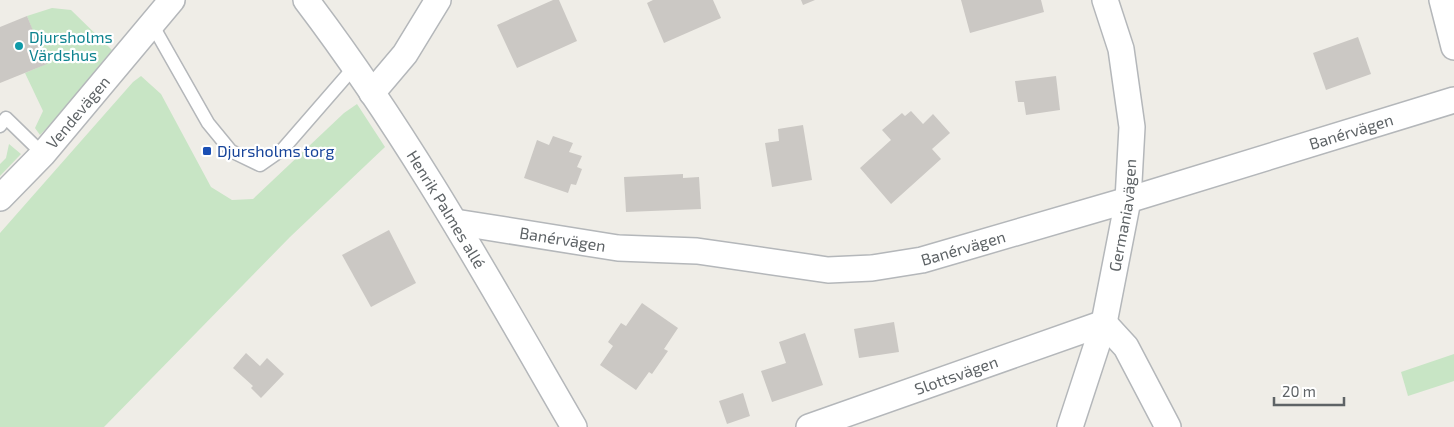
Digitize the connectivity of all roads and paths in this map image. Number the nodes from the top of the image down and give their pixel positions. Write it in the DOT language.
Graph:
graph roads {
  1 [pos="172,0"];
  2 [pos="306,0"];
  3 [pos="438,0"];
  4 [pos="1105,0"];
  5 [pos="1442,0"];
  6 [pos="153,26"];
  7 [pos="1454,47"];
  8 [pos="356,65"];
  9 [pos="372,93"];
  10 [pos="1454,100"];
  11 [pos="0,126"];
  12 [pos="43,154"];
  13 [pos="0,198"];
  14 [pos="1128,200"];
  15 [pos="454,222"];
  16 [pos="1104,323"];
  17 [pos="574,427"];
  18 [pos="809,427"];
  19 [pos="1070,427"];
  20 [pos="1168,427"];
  1 -- 6 [label="street, Vendevägen"];
  2 -- 8 [label="street, Henrik Palmes allé"];
  3 -- 9 [label="street"];
  4 -- 14 [label="street, Germaniavägen"];
  5 -- 7 [label="street"];
  6 -- 8 [label="lane"];
  6 -- 12 [label="street, Vendevägen"];
  8 -- 9 [label="street, Henrik Palmes allé"];
  9 -- 15 [label="street, Henrik Palmes allé"];
  10 -- 14 [label="street, Banérvägen"];
  11 -- 12 [label="lane"];
  12 -- 13 [label="street, Vendevägen"];
  14 -- 15 [label="street, Banérvägen"];
  14 -- 16 [label="street, Germaniavägen"];
  15 -- 17 [label="street, Henrik Palmes allé"];
  16 -- 18 [label="street, Slottsvägen"];
  16 -- 19 [label="street, Germaniavägen"];
  16 -- 20 [label="street"];
}
